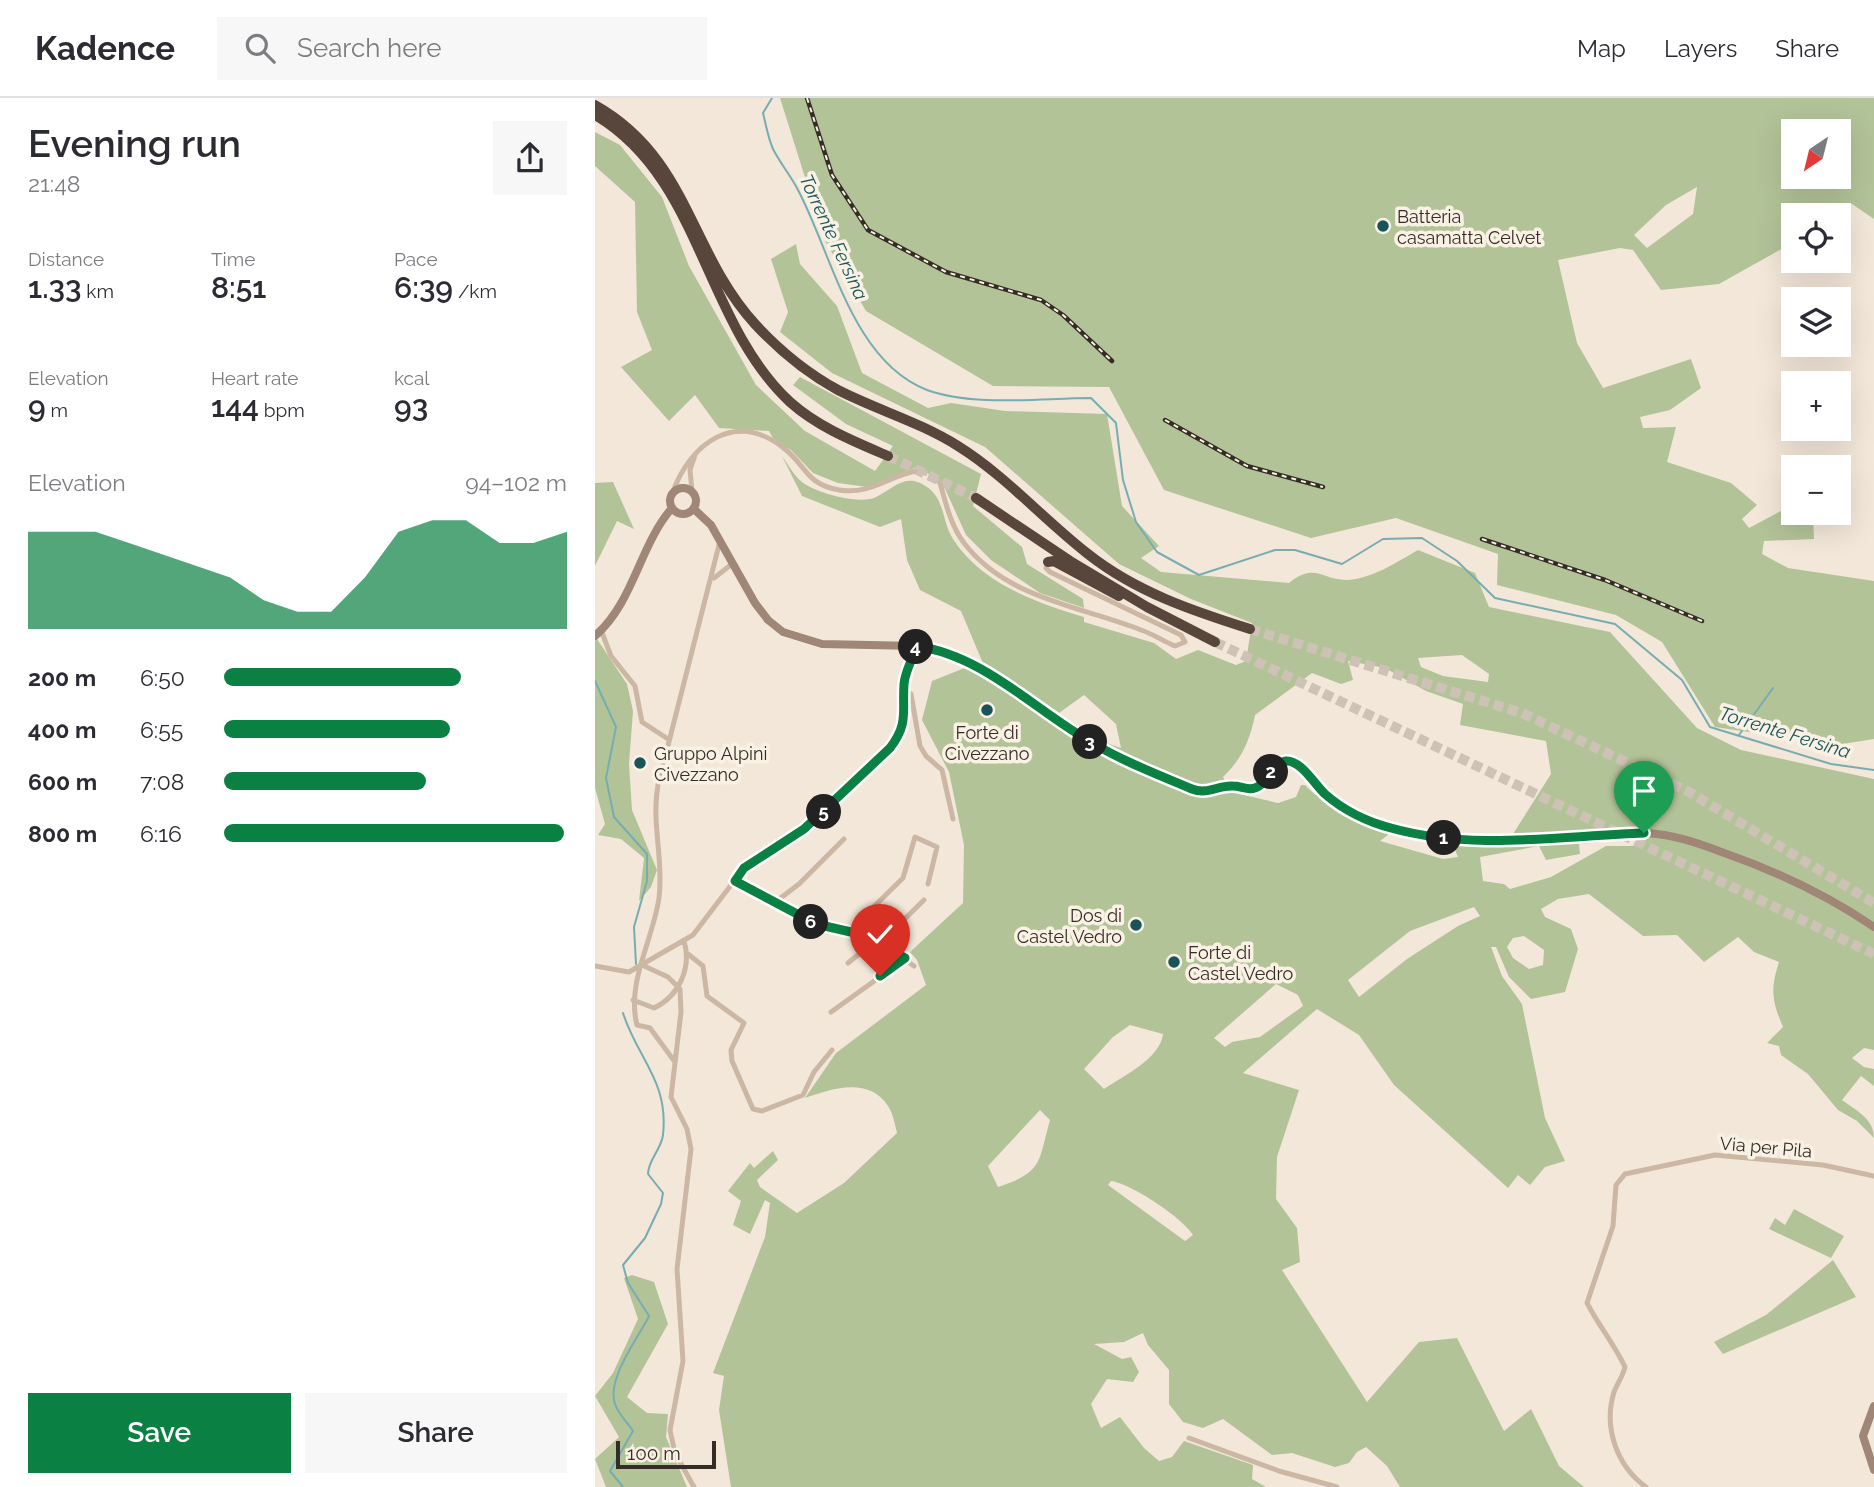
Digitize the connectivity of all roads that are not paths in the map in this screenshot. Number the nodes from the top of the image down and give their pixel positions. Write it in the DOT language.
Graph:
graph roads {
  1 [pos="595,106"];
  2 [pos="595,115"];
  3 [pos="696,452"];
  4 [pos="888,456"];
  5 [pos="915,471"];
  6 [pos="940,483"];
  7 [pos="692,491"];
  8 [pos="672,494"];
  9 [pos="977,498"];
  10 [pos="672,508"];
  11 [pos="694,509"];
  12 [pos="720,541"];
  13 [pos="731,562"];
  14 [pos="1048,562"];
  15 [pos="715,563"];
  16 [pos="712,581"];
  17 [pos="1147,607"];
  18 [pos="1250,629"];
  19 [pos="598,633"];
  20 [pos="1215,642"];
  21 [pos="916,646"];
  22 [pos="904,690"];
  23 [pos="668,739"];
  24 [pos="953,819"];
  25 [pos="844,839"];
  26 [pos="735,881"];
  27 [pos="928,884"];
  28 [pos="924,900"];
  29 [pos="773,903"];
  30 [pos="1874,927"];
  31 [pos="849,932"];
  32 [pos="684,941"];
  33 [pos="879,941"];
  34 [pos="688,954"];
  35 [pos="905,958"];
  36 [pos="848,963"];
  37 [pos="642,965"];
  38 [pos="595,966"];
  39 [pos="914,967"];
  40 [pos="680,989"];
  41 [pos="633,1000"];
  42 [pos="831,1012"];
  43 [pos="832,1051"];
  44 [pos="675,1062"];
  45 [pos="1874,1176"];
  46 [pos="1874,1406"];
  47 [pos="1189,1438"];
  48 [pos="1874,1470"];
  49 [pos="694,1487"];
  50 [pos="1337,1487"];
  51 [pos="1646,1487"];
  1 -- 18 [label="highway"];
  2 -- 4 [label="highway"];
  3 -- 5 [label="street"];
  3 -- 7 [label="street"];
  3 -- 8 [label="street"];
  6 -- 14 [label="street"];
  7 -- 8 [label="street"];
  7 -- 11 [label="street"];
  8 -- 10 [label="street"];
  9 -- 17 [label="highway"];
  10 -- 11 [label="street"];
  10 -- 19 [label="street"];
  11 -- 12 [label="street"];
  12 -- 13 [label="street"];
  12 -- 15 [label="street"];
  13 -- 15 [label="street"];
  13 -- 16 [label="street"];
  13 -- 21 [label="street"];
  14 -- 17 [label="highway"];
  15 -- 16 [label="street"];
  16 -- 23 [label="street"];
  17 -- 20 [label="highway"];
  19 -- 23 [label="street"];
  21 -- 22 [label="street"];
  21 -- 30 [label="street"];
  22 -- 24 [label="street"];
  22 -- 26 [label="street"];
  23 -- 37 [label="street"];
  25 -- 29 [label="street"];
  26 -- 29 [label="street"];
  26 -- 32 [label="street"];
  27 -- 31 [label="street"];
  28 -- 33 [label="street"];
  29 -- 31 [label="street"];
  31 -- 33 [label="street"];
  32 -- 34 [label="street"];
  32 -- 37 [label="street"];
  33 -- 35 [label="street"];
  33 -- 36 [label="street"];
  34 -- 40 [label="street"];
  34 -- 43 [label="street"];
  35 -- 39 [label="street"];
  35 -- 42 [label="street"];
  37 -- 38 [label="street"];
  37 -- 40 [label="street"];
  37 -- 41 [label="street"];
  40 -- 41 [label="street"];
  40 -- 44 [label="street"];
  41 -- 44 [label="street"];
  44 -- 49 [label="street"];
  45 -- 51 [label="street, Via per Pila"];
  46 -- 48 [label="street"];
  47 -- 50 [label="street"];
}
